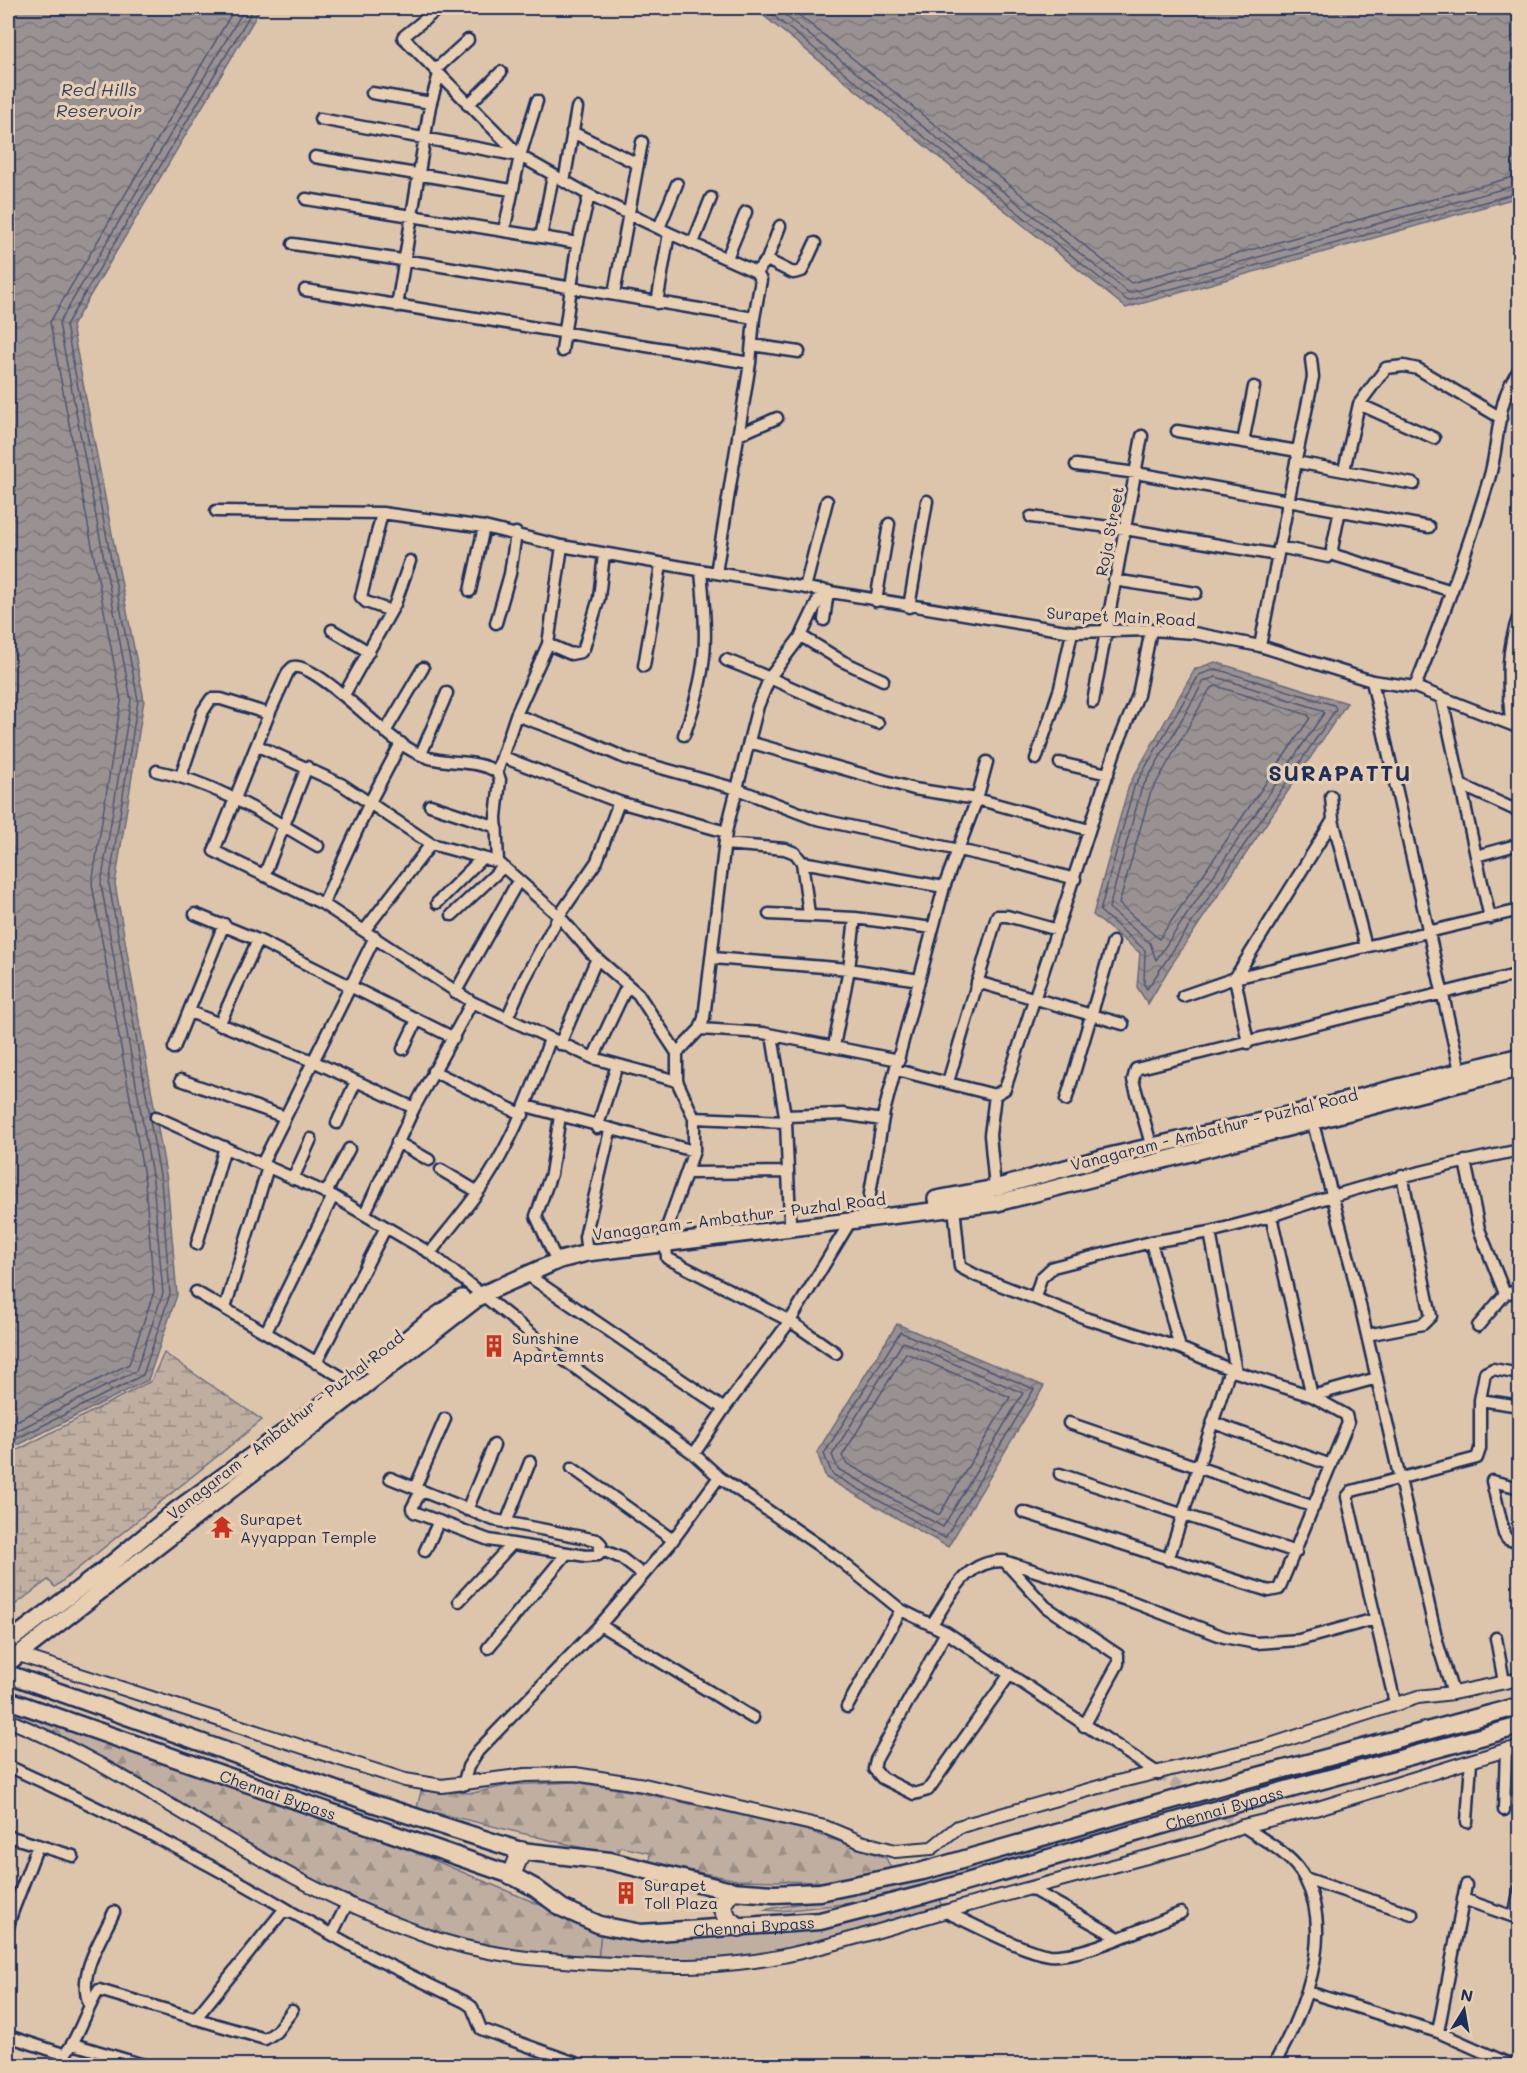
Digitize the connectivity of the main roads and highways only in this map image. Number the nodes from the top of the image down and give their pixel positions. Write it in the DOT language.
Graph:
graph roads {
  1 [pos="1520,1056"];
  2 [pos="1520,1068"];
  3 [pos="1462,1077"];
  4 [pos="1311,1116"];
  5 [pos="870,1216"];
  6 [pos="665,1238"];
  7 [pos="586,1249"];
  8 [pos="480,1291"];
  9 [pos="405,1347"];
  10 [pos="222,1487"];
  11 [pos="8,1642"];
  12 [pos="13,1659"];
  13 [pos="8,1674"];
  14 [pos="8,1700"];
  15 [pos="1520,1706"];
  16 [pos="1520,1726"];
  17 [pos="521,1851"];
  18 [pos="511,1875"];
  19 [pos="731,1891"];
  20 [pos="739,1927"];
  1 -- 3 [label="main road"];
  2 -- 3 [label="main road, Vanagaram - Ambathur - Puzhal Road"];
  3 -- 4 [label="main road, Vanagaram - Ambathur - Puzhal Road"];
  4 -- 5 [label="main road"];
  4 -- 5 [label="main road, Vanagaram - Ambathur - Puzhal Road"];
  5 -- 6 [label="main road"];
  5 -- 6 [label="main road, Vanagaram - Ambathur - Puzhal Road"];
  6 -- 7 [label="main road, Vanagaram - Ambathur - Puzhal Road"];
  7 -- 8 [label="main road, Vanagaram - Ambathur - Puzhal Road"];
  7 -- 8 [label="main road"];
  8 -- 9 [label="main road, Vanagaram - Ambathur - Puzhal Road"];
  9 -- 10 [label="main road, Vanagaram - Ambathur - Puzhal Road"];
  9 -- 10 [label="main road"];
  10 -- 11 [label="main road"];
  10 -- 12 [label="main road, Vanagaram - Ambathur - Puzhal Road"];
  13 -- 17 [label="highway, Chennai Bypass"];
  14 -- 18 [label="highway, Chennai Bypass"];
  15 -- 19 [label="highway, Chennai Bypass"];
  16 -- 20 [label="highway, Chennai Bypass"];
  17 -- 18 [label="highway"];
  17 -- 19 [label="highway, Chennai Bypass"];
  18 -- 20 [label="highway, Chennai Bypass"];
  19 -- 20 [label="highway"];
}
